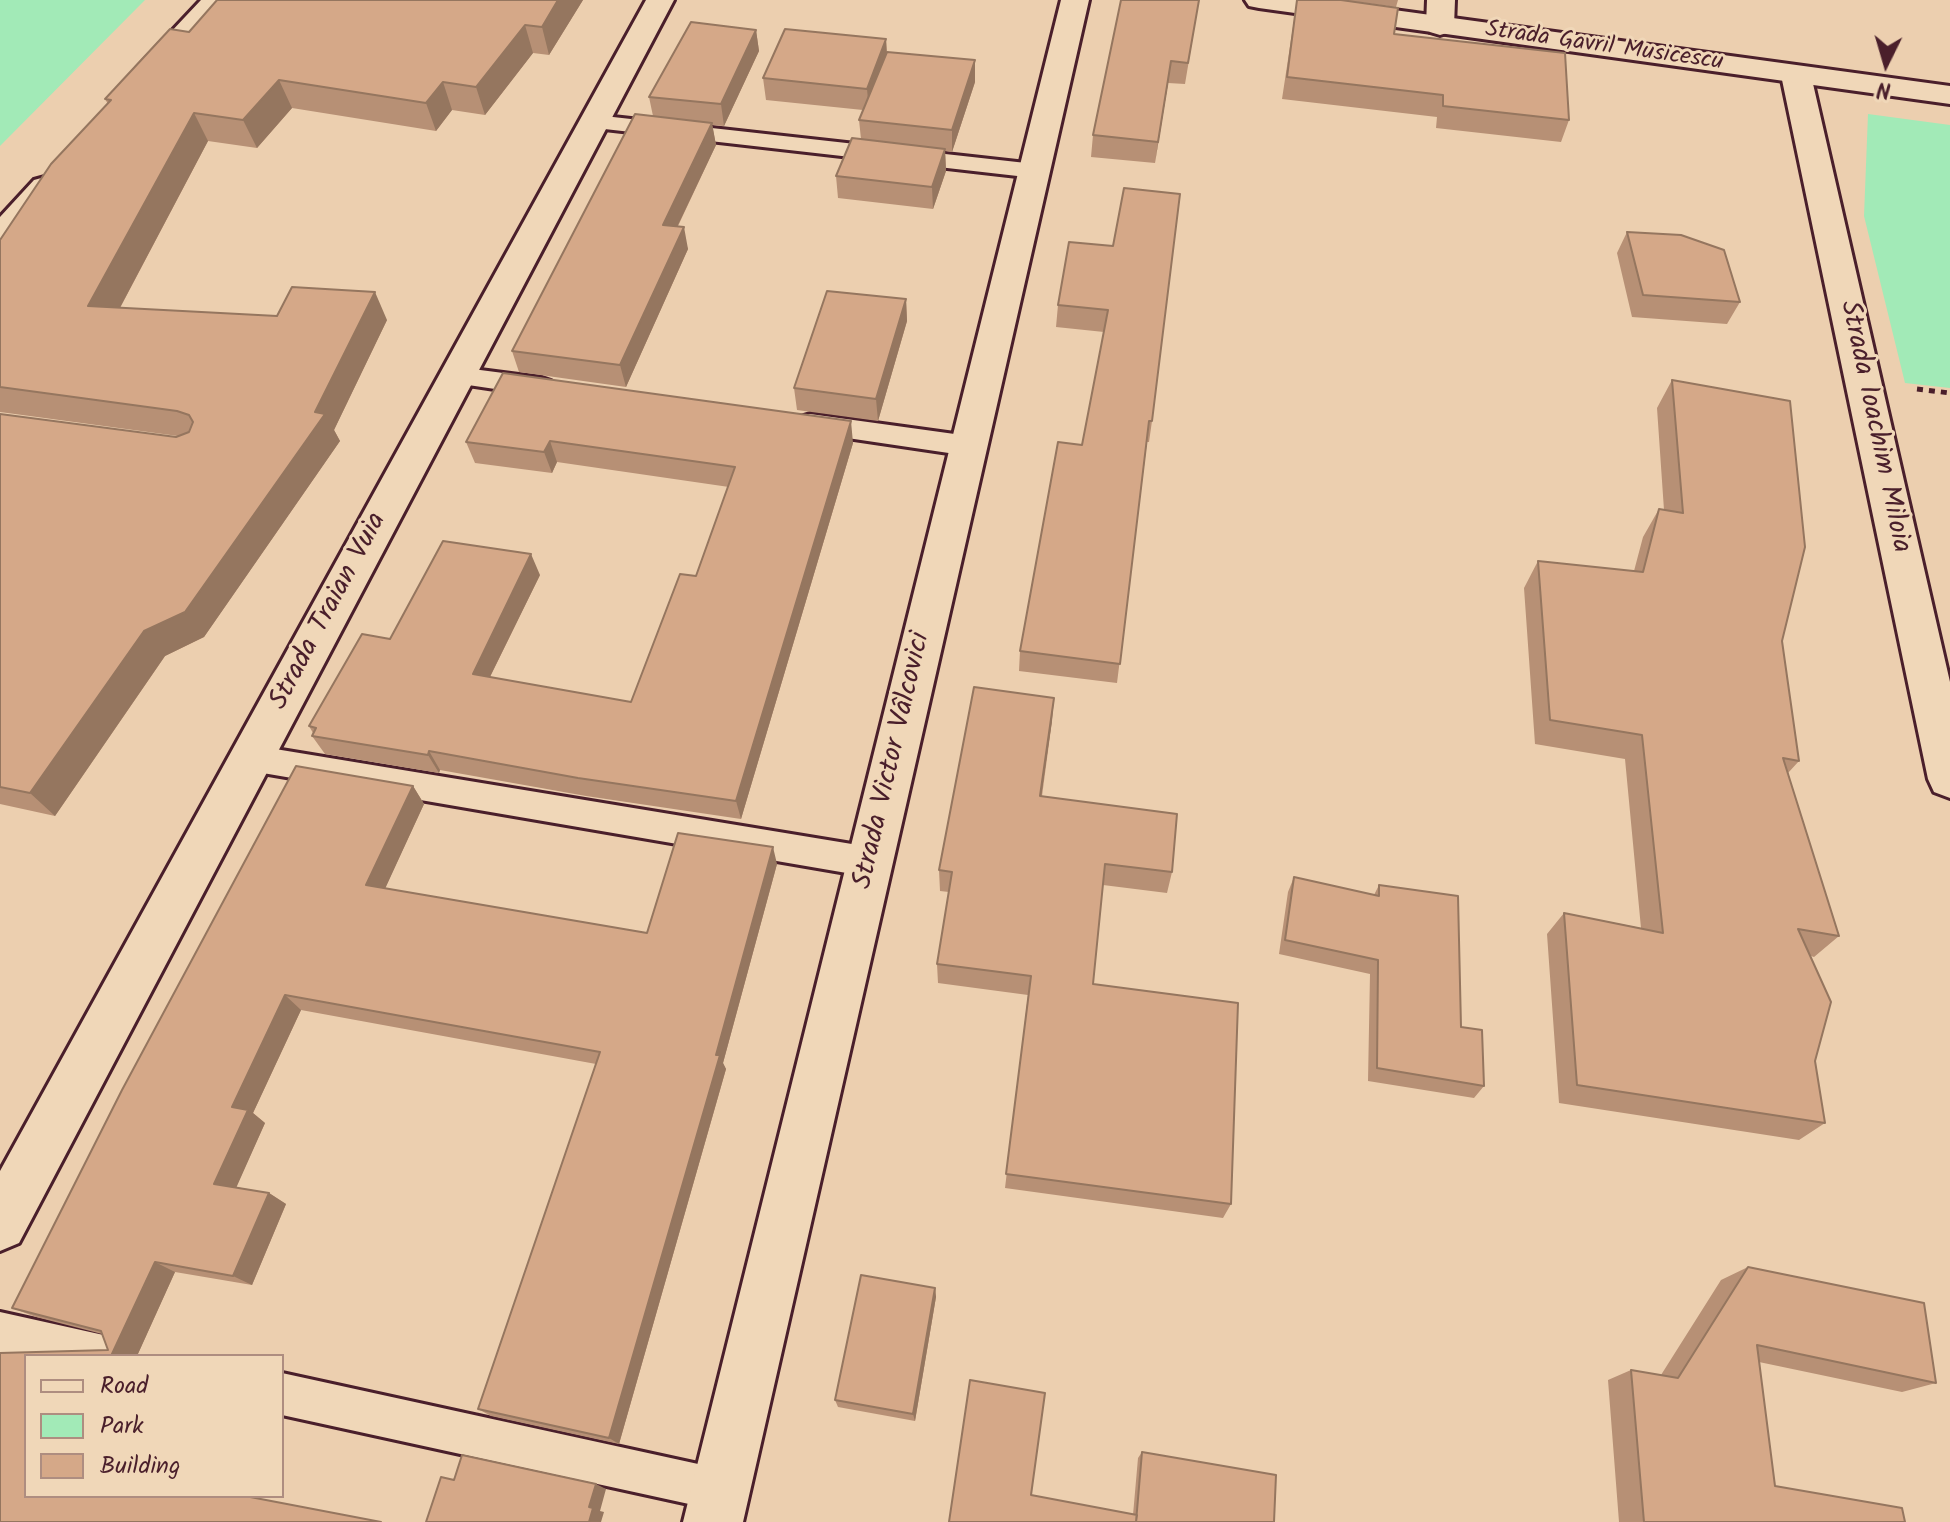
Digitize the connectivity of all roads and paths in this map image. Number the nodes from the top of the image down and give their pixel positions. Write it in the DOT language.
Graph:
graph roads {
  1 [pos="217,0"];
  2 [pos="660,0"];
  3 [pos="1075,0"];
  4 [pos="1259,0"];
  5 [pos="1441,13"];
  6 [pos="1796,75"];
  7 [pos="131,93"];
  8 [pos="1950,95"];
  9 [pos="595,122"];
  10 [pos="67,161"];
  11 [pos="1035,171"];
  12 [pos="0,238"];
  13 [pos="457,376"];
  14 [pos="1913,389"];
  15 [pos="566,391"];
  16 [pos="1950,393"];
  17 [pos="783,421"];
  18 [pos="969,446"];
  19 [pos="251,758"];
  20 [pos="1950,779"];
  21 [pos="870,862"];
  22 [pos="0,1224"];
  23 [pos="0,1332"];
  24 [pos="99,1354"];
  25 [pos="284,1395"];
  26 [pos="717,1506"];
  1 -- 7 [label="street"];
  2 -- 9 [label="street, Strada Traian Vuia"];
  3 -- 11 [label="street, Strada Victor Vâlcovici"];
  4 -- 5 [label="street, Strada Gavril Musicescu"];
  5 -- 6 [label="street, Strada Gavril Musicescu"];
  6 -- 8 [label="street, Strada Gavril Musicescu"];
  6 -- 20 [label="street, Strada Ioachim Miloia"];
  9 -- 11 [label="lane"];
  9 -- 13 [label="street, Strada Traian Vuia"];
  10 -- 12 [label="street"];
  11 -- 18 [label="street, Strada Victor Vâlcovici"];
  13 -- 15 [label="lane"];
  13 -- 19 [label="street, Strada Traian Vuia"];
  14 -- 16 [label="path"];
  17 -- 18 [label="lane"];
  18 -- 21 [label="street, Strada Victor Vâlcovici"];
  19 -- 21 [label="lane"];
  19 -- 22 [label="street, Strada Traian Vuia"];
  21 -- 26 [label="street, Strada Victor Vâlcovici"];
  23 -- 24 [label="lane"];
  25 -- 26 [label="lane"];
}
